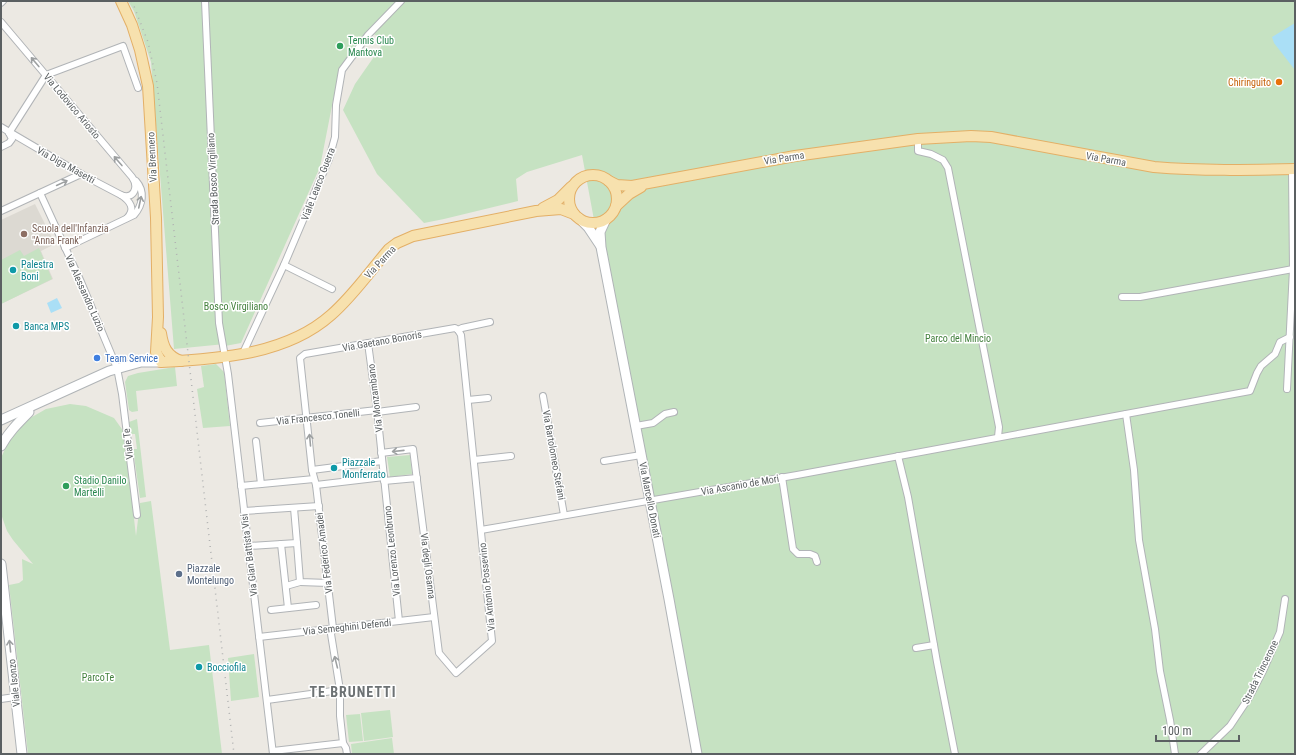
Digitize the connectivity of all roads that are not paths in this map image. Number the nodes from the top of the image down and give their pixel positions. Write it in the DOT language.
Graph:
graph roads {
  1 [pos="121,1"];
  2 [pos="205,1"];
  3 [pos="401,1"];
  4 [pos="1,22"];
  5 [pos="46,75"];
  6 [pos="138,88"];
  7 [pos="1,127"];
  8 [pos="9,133"];
  9 [pos="918,139"];
  10 [pos="1,147"];
  11 [pos="1294,169"];
  12 [pos="81,174"];
  13 [pos="132,177"];
  14 [pos="609,181"];
  15 [pos="650,183"];
  16 [pos="572,187"];
  17 [pos="40,193"];
  18 [pos="121,194"];
  19 [pos="616,206"];
  20 [pos="1,211"];
  21 [pos="536,211"];
  22 [pos="576,216"];
  23 [pos="606,219"];
  24 [pos="122,221"];
  25 [pos="601,247"];
  26 [pos="65,248"];
  27 [pos="284,265"];
  28 [pos="1293,269"];
  29 [pos="332,289"];
  30 [pos="1122,297"];
  31 [pos="158,317"];
  32 [pos="490,322"];
  33 [pos="458,330"];
  34 [pos="1290,337"];
  35 [pos="368,343"];
  36 [pos="164,348"];
  37 [pos="243,353"];
  38 [pos="305,354"];
  39 [pos="225,356"];
  40 [pos="181,361"];
  41 [pos="141,362"];
  42 [pos="161,362"];
  43 [pos="117,371"];
  44 [pos="1287,389"];
  45 [pos="544,396"];
  46 [pos="488,398"];
  47 [pos="468,400"];
  48 [pos="416,407"];
  49 [pos="377,411"];
  50 [pos="29,412"];
  51 [pos="674,412"];
  52 [pos="1126,414"];
  53 [pos="308,418"];
  54 [pos="1,420"];
  55 [pos="1,424"];
  56 [pos="260,424"];
  57 [pos="636,426"];
  58 [pos="998,437"];
  59 [pos="256,441"];
  60 [pos="1,446"];
  61 [pos="381,453"];
  62 [pos="641,455"];
  63 [pos="510,456"];
  64 [pos="898,456"];
  65 [pos="474,460"];
  66 [pos="382,461"];
  67 [pos="604,461"];
  68 [pos="312,470"];
  69 [pos="417,478"];
  70 [pos="782,478"];
  71 [pos="384,479"];
  72 [pos="315,482"];
  73 [pos="261,484"];
  74 [pos="241,486"];
  75 [pos="650,500"];
  76 [pos="319,506"];
  77 [pos="294,508"];
  78 [pos="244,511"];
  79 [pos="137,514"];
  80 [pos="564,515"];
  81 [pos="481,530"];
  82 [pos="297,543"];
  83 [pos="281,544"];
  84 [pos="249,546"];
  85 [pos="817,562"];
  86 [pos="1,564"];
  87 [pos="300,582"];
  88 [pos="328,584"];
  89 [pos="286,586"];
  90 [pos="1285,598"];
  91 [pos="3,599"];
  92 [pos="316,605"];
  93 [pos="288,608"];
  94 [pos="271,610"];
  95 [pos="434,617"];
  96 [pos="399,621"];
  97 [pos="333,628"];
  98 [pos="259,637"];
  99 [pos="934,645"];
  100 [pos="916,648"];
  101 [pos="439,653"];
  102 [pos="340,690"];
  103 [pos="16,697"];
  104 [pos="1,699"];
  105 [pos="267,700"];
  106 [pos="343,743"];
  107 [pos="273,753"];
  108 [pos="22,754"];
  109 [pos="347,754"];
  110 [pos="697,754"];
  111 [pos="955,754"];
  112 [pos="1175,754"];
  113 [pos="1201,754"];
  1 -- 31 [label="main road, Via Brennero"];
  2 -- 39 [label="street, Strada Bosco Virgiliano"];
  3 -- 27 [label="street, Viale Learco Guerra"];
  5 -- 4 [label="street, Via Lodovico Ariosto, one-way"];
  5 -- 6 [label="street"];
  5 -- 8 [label="street"];
  13 -- 5 [label="street, Via Lodovico Ariosto, one-way"];
  7 -- 8 [label="street, Via Diga Masetti"];
  8 -- 10 [label="street"];
  8 -- 12 [label="street, Via Diga Masetti"];
  9 -- 11 [label="main road, Via Parma"];
  9 -- 15 [label="main road, Via Parma"];
  9 -- 58 [label="street"];
  11 -- 28 [label="street"];
  17 -- 12 [label="street, one-way"];
  12 -- 18 [label="street, Via Diga Masetti"];
  13 -- 18 [label="street"];
  24 -- 13 [label="street, Via Lodovico Ariosto, one-way"];
  14 -- 15 [label="main road, Via Parma"];
  14 -- 16 [label="main road"];
  14 -- 19 [label="main road"];
  15 -- 19 [label="main road, Via Parma"];
  16 -- 21 [label="main road, Via Parma"];
  16 -- 22 [label="main road"];
  17 -- 20 [label="street"];
  17 -- 26 [label="street, Via Alessandro Luzio"];
  18 -- 24 [label="street"];
  19 -- 23 [label="main road"];
  21 -- 22 [label="main road, Via Parma"];
  21 -- 37 [label="main road, Via Parma"];
  22 -- 23 [label="main road"];
  22 -- 25 [label="main road, Via Marcello Donati"];
  23 -- 25 [label="main road, Via Marcello Donati"];
  24 -- 26 [label="street"];
  25 -- 57 [label="main road, Via Marcello Donati"];
  26 -- 43 [label="street, Via Alessandro Luzio"];
  27 -- 29 [label="street"];
  27 -- 37 [label="street, Viale Learco Guerra"];
  28 -- 30 [label="street"];
  28 -- 34 [label="street"];
  31 -- 36 [label="main road, Via Brennero"];
  31 -- 41 [label="main road, Via Brennero"];
  31 -- 42 [label="main road, Via Brennero"];
  32 -- 33 [label="street, Via Gaetano Bonoris"];
  33 -- 35 [label="street, Via Gaetano Bonoris"];
  33 -- 47 [label="street, Via Antonio Possevino"];
  34 -- 44 [label="street"];
  34 -- 52 [label="street, Via Ascanio de Mori"];
  35 -- 38 [label="street, Via Gaetano Bonoris"];
  35 -- 49 [label="street, Via Monzambano"];
  36 -- 40 [label="main road"];
  36 -- 42 [label="main road, Via Brennero"];
  37 -- 39 [label="main road, Via Parma"];
  38 -- 53 [label="street, Via Federico Amadei"];
  39 -- 40 [label="main road, Via Parma"];
  39 -- 74 [label="street, Via Gian Battista Visi"];
  40 -- 42 [label="main road, Via Parma"];
  41 -- 42 [label="main road"];
  41 -- 43 [label="main road"];
  42 -- 43 [label="main road"];
  43 -- 50 [label="main road"];
  43 -- 54 [label="main road"];
  43 -- 79 [label="street, Viale Te"];
  45 -- 80 [label="street, Via Bartolomeo Stefani"];
  46 -- 47 [label="street"];
  47 -- 65 [label="street, Via Antonio Possevino"];
  48 -- 49 [label="street, Via Francesco Tonelli"];
  49 -- 53 [label="street, Via Francesco Tonelli"];
  49 -- 61 [label="street, Via Monzambano"];
  50 -- 55 [label="main road"];
  50 -- 60 [label="main road"];
  51 -- 57 [label="street"];
  52 -- 58 [label="street, Via Ascanio de Mori"];
  52 -- 112 [label="street"];
  53 -- 56 [label="street, Via Francesco Tonelli"];
  68 -- 53 [label="street, Via Federico Amadei, one-way"];
  57 -- 62 [label="main road, Via Marcello Donati"];
  58 -- 64 [label="street, Via Ascanio de Mori"];
  59 -- 73 [label="street"];
  61 -- 66 [label="street, Via Monzambano"];
  69 -- 61 [label="street, Via degli Osanna, one-way"];
  62 -- 67 [label="street"];
  62 -- 75 [label="main road, Via Marcello Donati"];
  63 -- 65 [label="street"];
  64 -- 70 [label="street, Via Ascanio de Mori"];
  64 -- 99 [label="street"];
  65 -- 81 [label="street, Via Antonio Possevino"];
  66 -- 68 [label="street"];
  66 -- 71 [label="street, Via Lorenzo Leonbruno"];
  68 -- 72 [label="street, Via Federico Amadei"];
  69 -- 71 [label="street"];
  69 -- 95 [label="street, Via degli Osanna"];
  70 -- 75 [label="street, Via Ascanio de Mori"];
  70 -- 85 [label="street"];
  71 -- 72 [label="street"];
  71 -- 96 [label="street, Via Lorenzo Leonbruno"];
  72 -- 73 [label="street"];
  72 -- 76 [label="street, Via Federico Amadei"];
  73 -- 74 [label="street"];
  74 -- 78 [label="street, Via Gian Battista Visi"];
  75 -- 80 [label="street, Via Ascanio de Mori"];
  75 -- 110 [label="main road, Via Marcello Donati"];
  76 -- 77 [label="street"];
  76 -- 88 [label="street, Via Federico Amadei"];
  77 -- 78 [label="street"];
  77 -- 82 [label="street"];
  78 -- 84 [label="street, Via Gian Battista Visi"];
  80 -- 81 [label="street, Via Ascanio de Mori"];
  81 -- 101 [label="street, Via Antonio Possevino"];
  82 -- 83 [label="street"];
  82 -- 87 [label="street"];
  83 -- 84 [label="street"];
  83 -- 89 [label="street"];
  84 -- 98 [label="street, Via Gian Battista Visi"];
  86 -- 91 [label="main road, Viale Isonzo"];
  87 -- 88 [label="street"];
  87 -- 89 [label="street"];
  88 -- 97 [label="street, Via Federico Amadei"];
  89 -- 93 [label="street"];
  90 -- 113 [label="street, Strada Trincerone"];
  103 -- 91 [label="main road, Viale Isonzo, one-way"];
  92 -- 93 [label="street"];
  93 -- 94 [label="street"];
  95 -- 96 [label="street, Via Semeghini Defendi"];
  95 -- 101 [label="street, Via degli Osanna"];
  96 -- 97 [label="street, Via Semeghini Defendi"];
  97 -- 98 [label="street, Via Semeghini Defendi"];
  102 -- 97 [label="street, Via Federico Amadei, one-way"];
  98 -- 105 [label="street, Via Gian Battista Visi"];
  99 -- 100 [label="street"];
  99 -- 111 [label="street"];
  102 -- 105 [label="street"];
  102 -- 106 [label="street, Via Federico Amadei"];
  103 -- 104 [label="street"];
  103 -- 108 [label="main road, Viale Isonzo"];
  105 -- 107 [label="street, Via Gian Battista Visi"];
  106 -- 107 [label="street"];
  106 -- 109 [label="street, Via Federico Amadei"];
}
